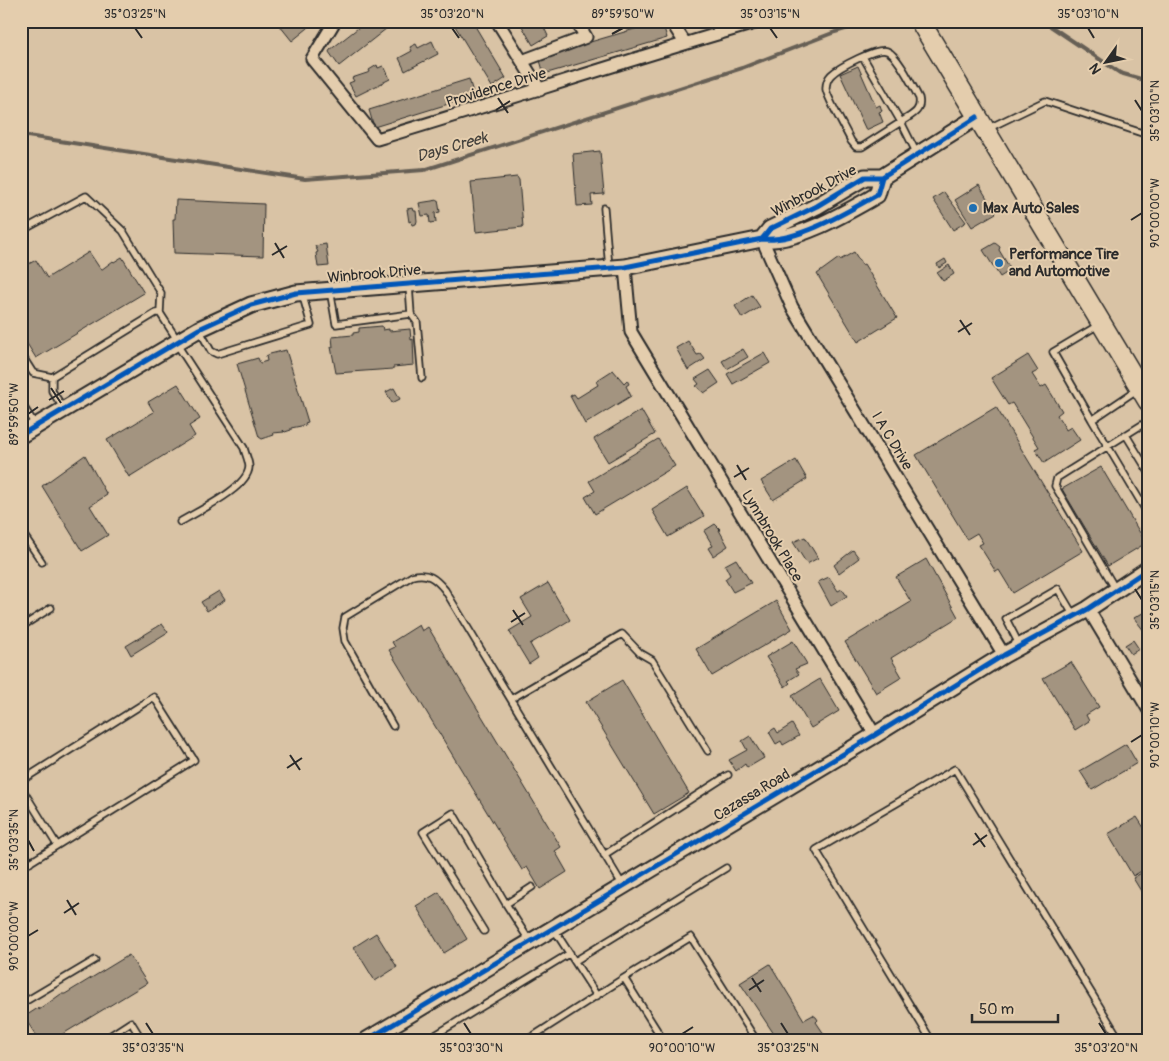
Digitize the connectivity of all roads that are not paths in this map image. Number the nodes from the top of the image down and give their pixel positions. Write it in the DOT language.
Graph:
graph roads {
  1 [pos="496,21"];
  2 [pos="576,21"];
  3 [pos="672,21"];
  4 [pos="762,21"];
  5 [pos="333,22"];
  6 [pos="922,25"];
  7 [pos="685,43"];
  8 [pos="863,57"];
  9 [pos="522,61"];
  10 [pos="540,90"];
  11 [pos="901,122"];
  12 [pos="981,124"];
  13 [pos="1148,135"];
  14 [pos="917,154"];
  15 [pos="882,178"];
  16 [pos="604,208"];
  17 [pos="21,231"];
  18 [pos="762,239"];
  19 [pos="626,267"];
  20 [pos="609,268"];
  21 [pos="409,284"];
  22 [pos="330,290"];
  23 [pos="302,293"];
  24 [pos="160,313"];
  25 [pos="411,314"];
  26 [pos="1101,324"];
  27 [pos="199,329"];
  28 [pos="177,342"];
  29 [pos="21,354"];
  30 [pos="52,377"];
  31 [pos="422,378"];
  32 [pos="1144,394"];
  33 [pos="21,403"];
  34 [pos="64,409"];
  35 [pos="1092,420"];
  36 [pos="1148,421"];
  37 [pos="36,426"];
  38 [pos="21,434"];
  39 [pos="1126,435"];
  40 [pos="1108,447"];
  41 [pos="1148,471"];
  42 [pos="1148,514"];
  43 [pos="180,522"];
  44 [pos="21,531"];
  45 [pos="42,562"];
  46 [pos="1148,569"];
  47 [pos="1116,590"];
  48 [pos="51,608"];
  49 [pos="1088,609"];
  50 [pos="1074,616"];
  51 [pos="21,626"];
  52 [pos="1020,646"];
  53 [pos="1004,655"];
  54 [pos="510,699"];
  55 [pos="1148,709"];
  56 [pos="393,726"];
  57 [pos="875,735"];
  58 [pos="708,751"];
  59 [pos="728,775"];
  60 [pos="21,781"];
  61 [pos="21,787"];
  62 [pos="58,845"];
  63 [pos="21,849"];
  64 [pos="604,855"];
  65 [pos="30,863"];
  66 [pos="21,868"];
  67 [pos="726,868"];
  68 [pos="624,886"];
  69 [pos="532,887"];
  70 [pos="506,904"];
  71 [pos="553,928"];
  72 [pos="484,931"];
  73 [pos="530,942"];
  74 [pos="570,953"];
  75 [pos="94,960"];
  76 [pos="575,961"];
  77 [pos="624,978"];
  78 [pos="597,996"];
  79 [pos="21,1004"];
  80 [pos="110,1040"];
  81 [pos="142,1040"];
  82 [pos="367,1040"];
  83 [pos="427,1040"];
  84 [pos="527,1040"];
  85 [pos="663,1040"];
  86 [pos="756,1040"];
  87 [pos="931,1040"];
  88 [pos="1120,1040"];
  1 -- 9 [label="street"];
  2 -- 9 [label="street"];
  3 -- 7 [label="street"];
  4 -- 7 [label="street, Providence Drive"];
  5 -- 10 [label="street, Providence Drive"];
  6 -- 12 [label="main road"];
  7 -- 10 [label="street, Providence Drive"];
  8 -- 11 [label="lane"];
  8 -- 11 [label="lane"];
  8 -- 11 [label="lane"];
  9 -- 10 [label="street"];
  11 -- 14 [label="lane"];
  12 -- 13 [label="lane"];
  12 -- 14 [label="street, Winbrook Drive"];
  12 -- 26 [label="main road"];
  14 -- 15 [label="street, Winbrook Drive"];
  15 -- 18 [label="street, Winbrook Drive"];
  15 -- 18 [label="street, Winbrook Drive"];
  16 -- 20 [label="lane"];
  17 -- 24 [label="lane"];
  18 -- 19 [label="street, Winbrook Drive"];
  18 -- 53 [label="street, I A C Drive"];
  19 -- 20 [label="street, Winbrook Drive"];
  19 -- 57 [label="street, Lynnbrook Place"];
  20 -- 21 [label="street, Winbrook Drive"];
  21 -- 22 [label="street, Winbrook Drive"];
  21 -- 25 [label="lane"];
  22 -- 23 [label="street, Winbrook Drive"];
  22 -- 25 [label="lane"];
  23 -- 27 [label="street, Winbrook Drive"];
  23 -- 27 [label="lane"];
  24 -- 28 [label="lane"];
  24 -- 30 [label="lane"];
  25 -- 31 [label="lane"];
  26 -- 32 [label="main road"];
  26 -- 35 [label="lane"];
  27 -- 28 [label="street, Winbrook Drive"];
  28 -- 34 [label="street, Winbrook Drive"];
  28 -- 43 [label="lane"];
  29 -- 30 [label="lane"];
  30 -- 34 [label="lane"];
  32 -- 35 [label="lane"];
  33 -- 37 [label="lane"];
  34 -- 37 [label="street, Winbrook Drive"];
  35 -- 40 [label="lane"];
  36 -- 39 [label="lane"];
  37 -- 38 [label="street, Winbrook Drive"];
  39 -- 40 [label="lane"];
  39 -- 41 [label="lane"];
  40 -- 42 [label="lane"];
  40 -- 47 [label="lane"];
  44 -- 45 [label="lane"];
  46 -- 47 [label="street, Cazassa Road"];
  47 -- 49 [label="street, Cazassa Road"];
  48 -- 51 [label="lane"];
  49 -- 50 [label="street, Cazassa Road"];
  49 -- 55 [label="street"];
  50 -- 52 [label="street, Cazassa Road"];
  50 -- 52 [label="lane"];
  52 -- 53 [label="street, Cazassa Road"];
  53 -- 57 [label="street, Cazassa Road"];
  54 -- 56 [label="lane"];
  54 -- 58 [label="lane"];
  54 -- 64 [label="lane"];
  57 -- 68 [label="street, Cazassa Road"];
  59 -- 64 [label="lane"];
  60 -- 62 [label="lane"];
  61 -- 62 [label="lane"];
  62 -- 65 [label="lane"];
  63 -- 65 [label="lane"];
  64 -- 68 [label="lane"];
  65 -- 66 [label="lane"];
  67 -- 76 [label="lane"];
  68 -- 71 [label="street, Cazassa Road"];
  69 -- 70 [label="lane"];
  70 -- 72 [label="lane"];
  70 -- 73 [label="lane"];
  71 -- 73 [label="street, Cazassa Road"];
  71 -- 74 [label="lane"];
  73 -- 82 [label="street, Cazassa Road"];
  74 -- 76 [label="lane"];
  74 -- 83 [label="lane"];
  75 -- 79 [label="lane"];
  76 -- 78 [label="lane"];
  77 -- 78 [label="lane"];
  77 -- 85 [label="lane"];
  77 -- 86 [label="lane"];
  78 -- 84 [label="lane"];
  80 -- 81 [label="lane"];
  87 -- 88 [label="lane"];
}
